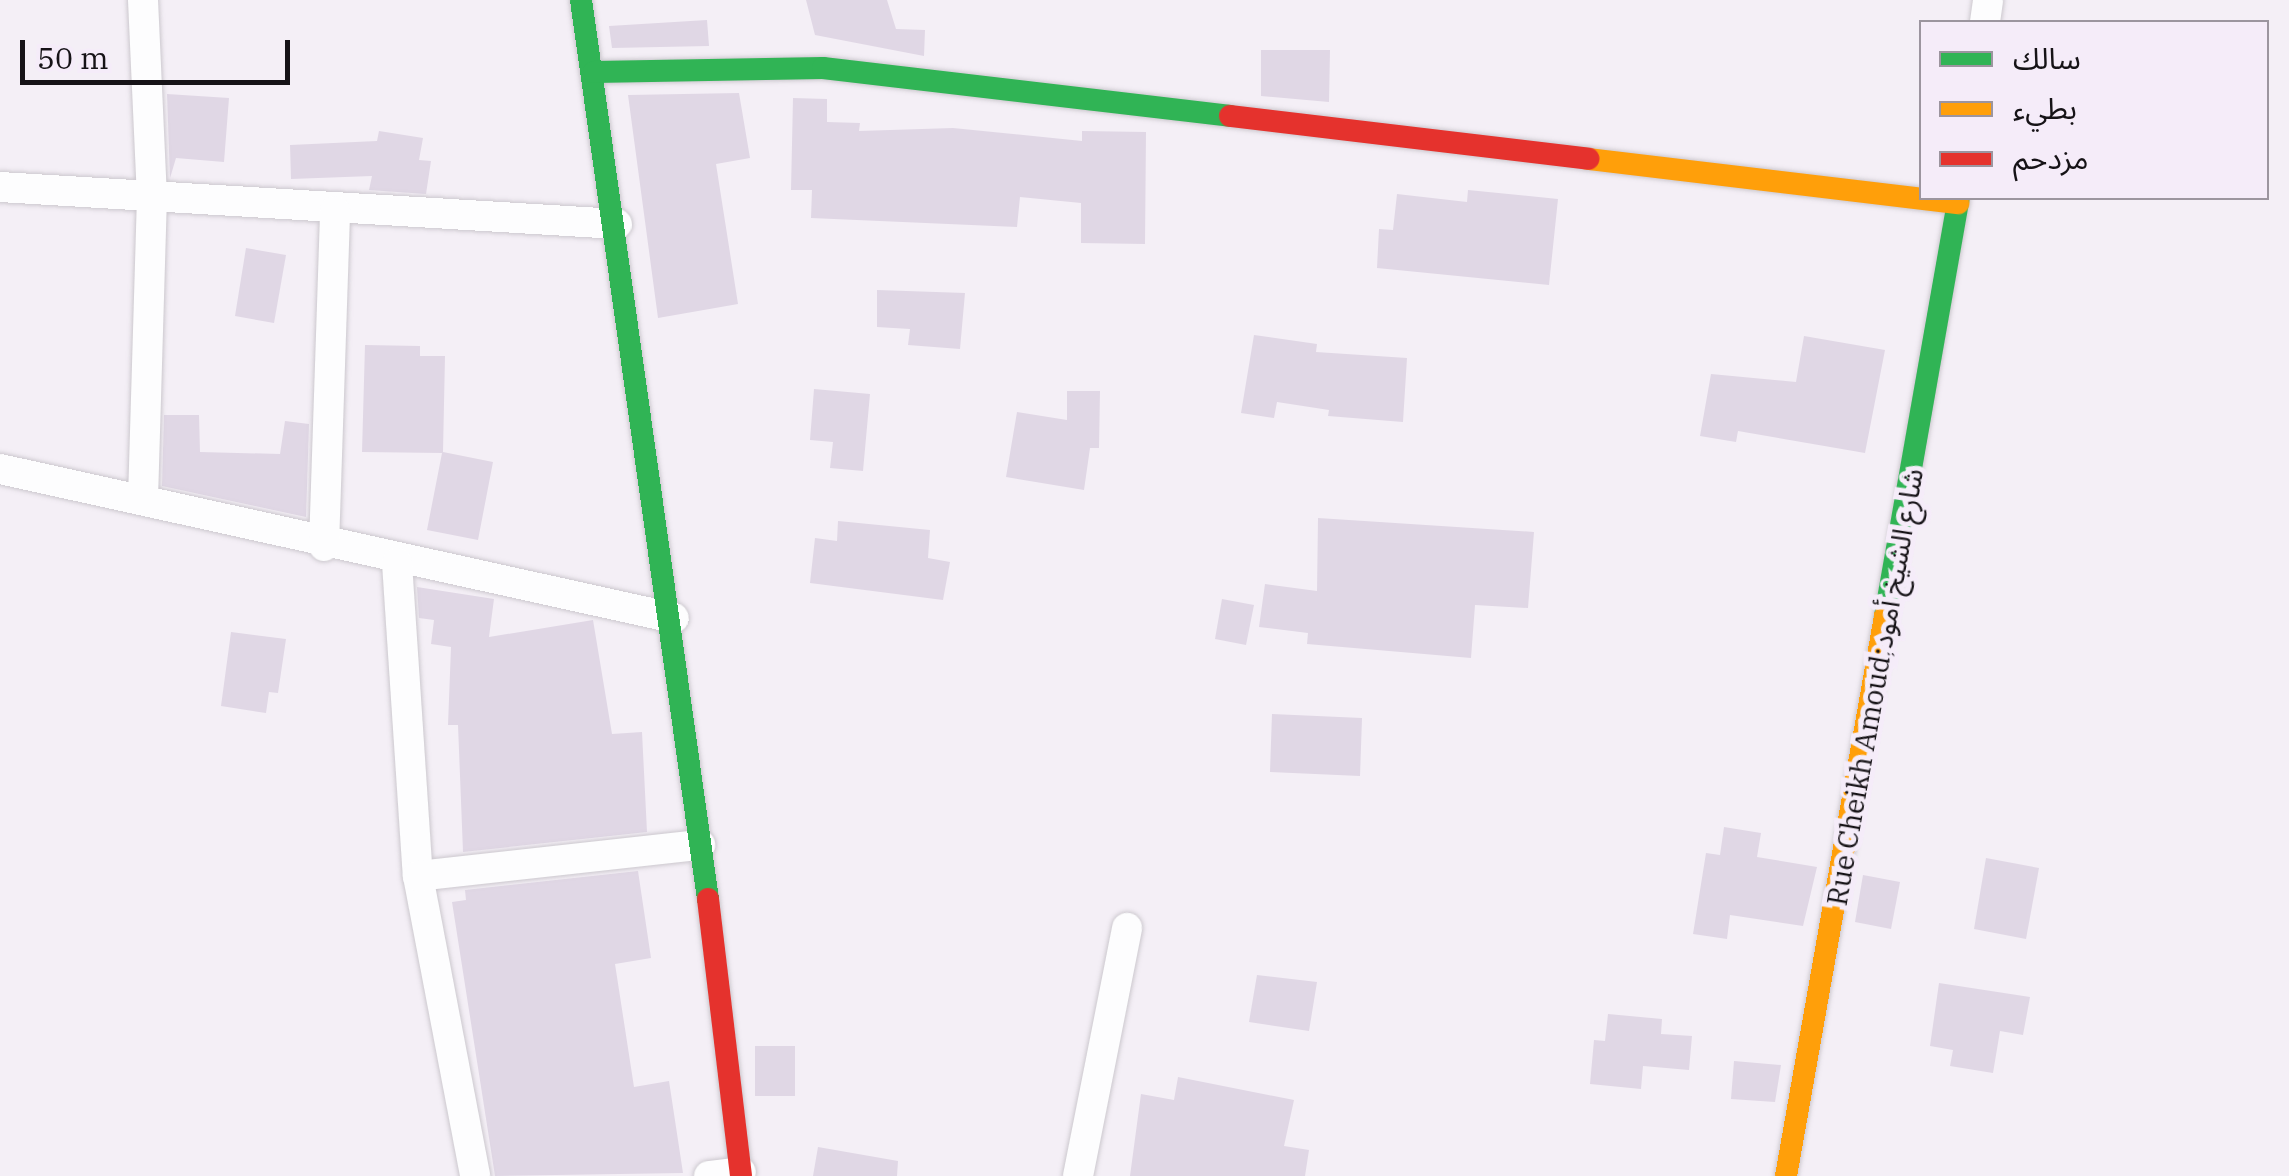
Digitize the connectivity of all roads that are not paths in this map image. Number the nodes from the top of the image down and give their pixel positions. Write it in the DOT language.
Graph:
graph roads {
  1 [pos="142,0"];
  2 [pos="581,0"];
  3 [pos="594,72"];
  4 [pos="0,187"];
  5 [pos="1919,195"];
  6 [pos="152,196"];
  7 [pos="1959,200"];
  8 [pos="334,211"];
  9 [pos="617,224"];
  10 [pos="0,470"];
  11 [pos="143,498"];
  12 [pos="324,546"];
  13 [pos="397,563"];
  14 [pos="674,618"];
  15 [pos="700,845"];
  16 [pos="418,876"];
  17 [pos="1127,928"];
  18 [pos="741,1174"];
  19 [pos="475,1176"];
  20 [pos="709,1176"];
  21 [pos="1078,1176"];
  22 [pos="1786,1176"];
  1 -- 6 [label="street"];
  2 -- 3 [label="street"];
  3 -- 5 [label="street"];
  3 -- 9 [label="street"];
  4 -- 6 [label="street"];
  6 -- 8 [label="street"];
  6 -- 11 [label="street"];
  7 -- 22 [label="street, Rue Cheikh Amoud;شارع الشيخ أمود"];
  8 -- 9 [label="street"];
  8 -- 12 [label="street"];
  9 -- 14 [label="street"];
  10 -- 11 [label="street"];
  11 -- 12 [label="street"];
  12 -- 13 [label="street"];
  13 -- 14 [label="street"];
  13 -- 16 [label="street"];
  14 -- 15 [label="street"];
  15 -- 16 [label="street"];
  15 -- 18 [label="street"];
  16 -- 19 [label="street"];
  17 -- 21 [label="street"];
  18 -- 20 [label="street"];
}
